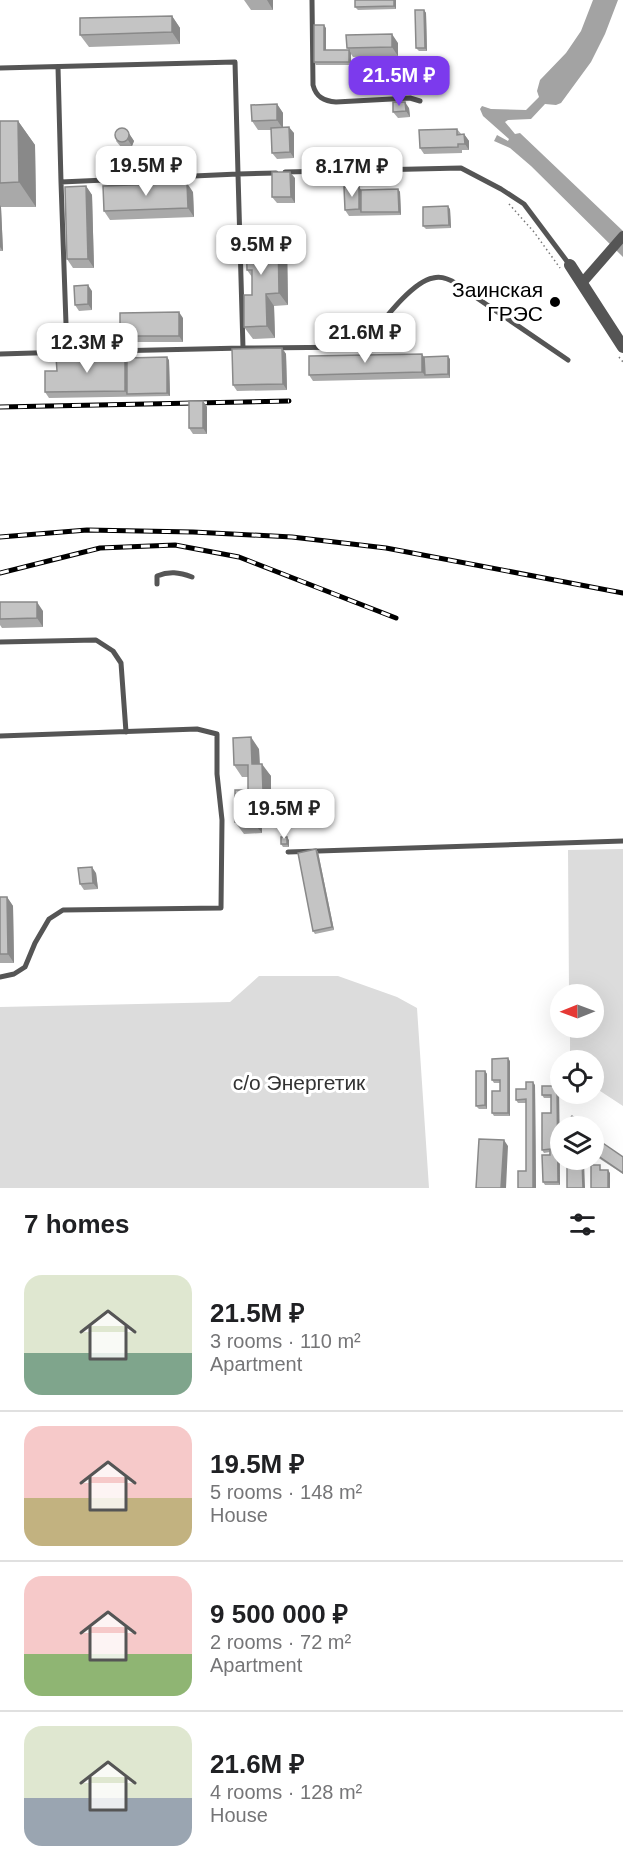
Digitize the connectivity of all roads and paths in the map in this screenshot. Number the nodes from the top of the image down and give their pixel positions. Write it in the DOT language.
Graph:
graph roads {
  1 [pos="312,0"];
  2 [pos="58,67"];
  3 [pos="0,69"];
  4 [pos="420,101"];
  5 [pos="238,174"];
  6 [pos="61,182"];
  7 [pos="623,236"];
  8 [pos="570,265"];
  9 [pos="582,283"];
  10 [pos="623,347"];
  11 [pos="243,348"];
  12 [pos="67,352"];
  13 [pos="0,354"];
  14 [pos="568,360"];
  15 [pos="192,577"];
  16 [pos="157,584"];
  17 [pos="0,642"];
  18 [pos="126,732"];
  19 [pos="0,736"];
  20 [pos="623,841"];
  21 [pos="288,852"];
  22 [pos="0,977"];
  1 -- 4 [label="lane"];
  2 -- 3 [label="lane"];
  2 -- 5 [label="lane"];
  2 -- 6 [label="lane"];
  5 -- 6 [label="lane"];
  5 -- 8 [label="lane"];
  5 -- 11 [label="lane"];
  6 -- 12 [label="lane"];
  7 -- 9 [label="street"];
  8 -- 9 [label="street"];
  9 -- 10 [label="street"];
  11 -- 12 [label="lane"];
  11 -- 14 [label="lane"];
  12 -- 13 [label="lane"];
  15 -- 16 [label="lane"];
  17 -- 18 [label="lane"];
  18 -- 19 [label="lane"];
  18 -- 22 [label="lane"];
  20 -- 21 [label="lane"];
}
